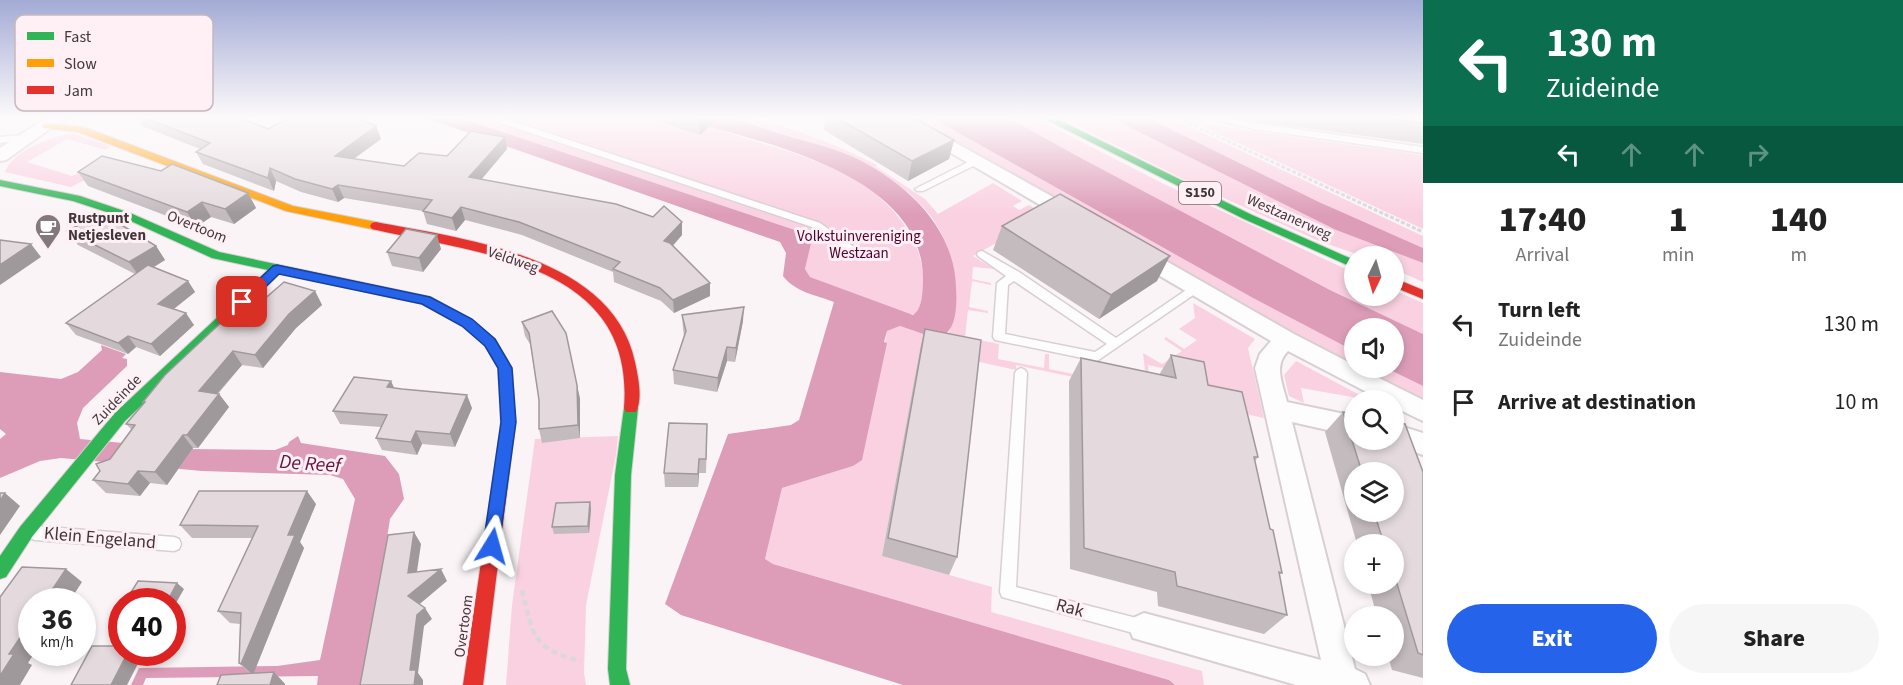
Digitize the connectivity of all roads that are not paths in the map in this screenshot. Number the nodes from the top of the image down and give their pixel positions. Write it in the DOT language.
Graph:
graph roads {
  1 [pos="138,150"];
  2 [pos="591,150"];
  3 [pos="956,150"];
  4 [pos="1113,150"];
  5 [pos="976,161"];
  6 [pos="0,183"];
  7 [pos="920,189"];
  8 [pos="1090,226"];
  9 [pos="1119,243"];
  10 [pos="982,254"];
  11 [pos="860,255"];
  12 [pos="1344,260"];
  13 [pos="277,269"];
  14 [pos="1015,275"];
  15 [pos="1404,286"];
  16 [pos="1196,289"];
  17 [pos="1423,295"];
  18 [pos="1286,340"];
  19 [pos="1116,344"];
  20 [pos="1021,373"];
  21 [pos="1277,409"];
  22 [pos="1423,411"];
  23 [pos="1344,424"];
  24 [pos="1404,436"];
  25 [pos="1423,445"];
  26 [pos="26,532"];
  27 [pos="174,544"];
  28 [pos="0,571"];
  29 [pos="1144,628"];
  30 [pos="1348,683"];
  31 [pos="473,685"];
  32 [pos="620,685"];
  1 -- 32 [label="street, Veldweg"];
  2 -- 11 [label="lane"];
  3 -- 5 [label="street"];
  4 -- 12 [label="street, Westzanerweg / S150"];
  5 -- 7 [label="lane"];
  5 -- 8 [label="street"];
  6 -- 13 [label="street, Overtoom"];
  9 -- 16 [label="street"];
  10 -- 14 [label="lane"];
  13 -- 26 [label="street, Zuideinde"];
  13 -- 31 [label="street, Overtoom"];
  14 -- 19 [label="lane"];
  14 -- 19 [label="lane"];
  15 -- 17 [label="street"];
  16 -- 18 [label="street"];
  16 -- 19 [label="lane"];
  18 -- 21 [label="street, Rak"];
  18 -- 22 [label="street"];
  20 -- 29 [label="lane, Rak"];
  21 -- 23 [label="street"];
  21 -- 30 [label="street, Rak"];
  24 -- 25 [label="street"];
  26 -- 27 [label="lane, Klein Engeland"];
  26 -- 28 [label="street, Zuideinde"];
  29 -- 30 [label="street, Rak"];
}
